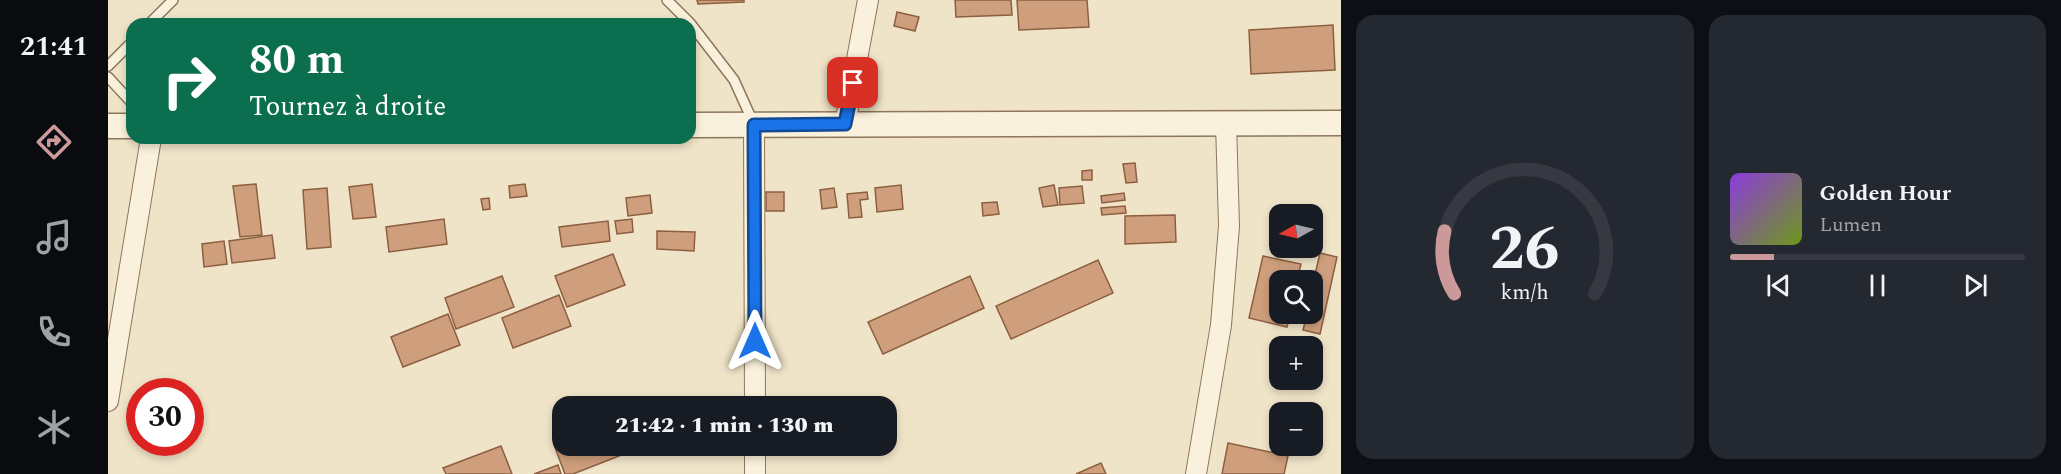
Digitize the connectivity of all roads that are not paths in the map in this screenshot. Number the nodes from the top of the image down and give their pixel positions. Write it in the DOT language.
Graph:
graph roads {
  1 [pos="173,0"];
  2 [pos="667,0"];
  3 [pos="868,0"];
  4 [pos="155,18"];
  5 [pos="685,18"];
  6 [pos="696,31"];
  7 [pos="126,48"];
  8 [pos="108,66"];
  9 [pos="108,76"];
  10 [pos="126,96"];
  11 [pos="1226,123"];
  12 [pos="1341,123"];
  13 [pos="845,124"];
  14 [pos="696,125"];
  15 [pos="754,125"];
  16 [pos="108,126"];
  17 [pos="126,126"];
  18 [pos="150,144"];
  19 [pos="755,396"];
  20 [pos="108,401"];
  21 [pos="755,456"];
  22 [pos="755,474"];
  23 [pos="1196,474"];
  1 -- 4 [label="lane"];
  2 -- 5 [label="lane"];
  3 -- 13 [label="street"];
  6 -- 15 [label="lane"];
  7 -- 8 [label="lane"];
  9 -- 10 [label="lane"];
  11 -- 12 [label="street"];
  11 -- 13 [label="street"];
  11 -- 23 [label="street"];
  13 -- 15 [label="street"];
  14 -- 15 [label="street"];
  15 -- 19 [label="street"];
  16 -- 17 [label="street"];
  18 -- 20 [label="street"];
  21 -- 22 [label="street"];
}
